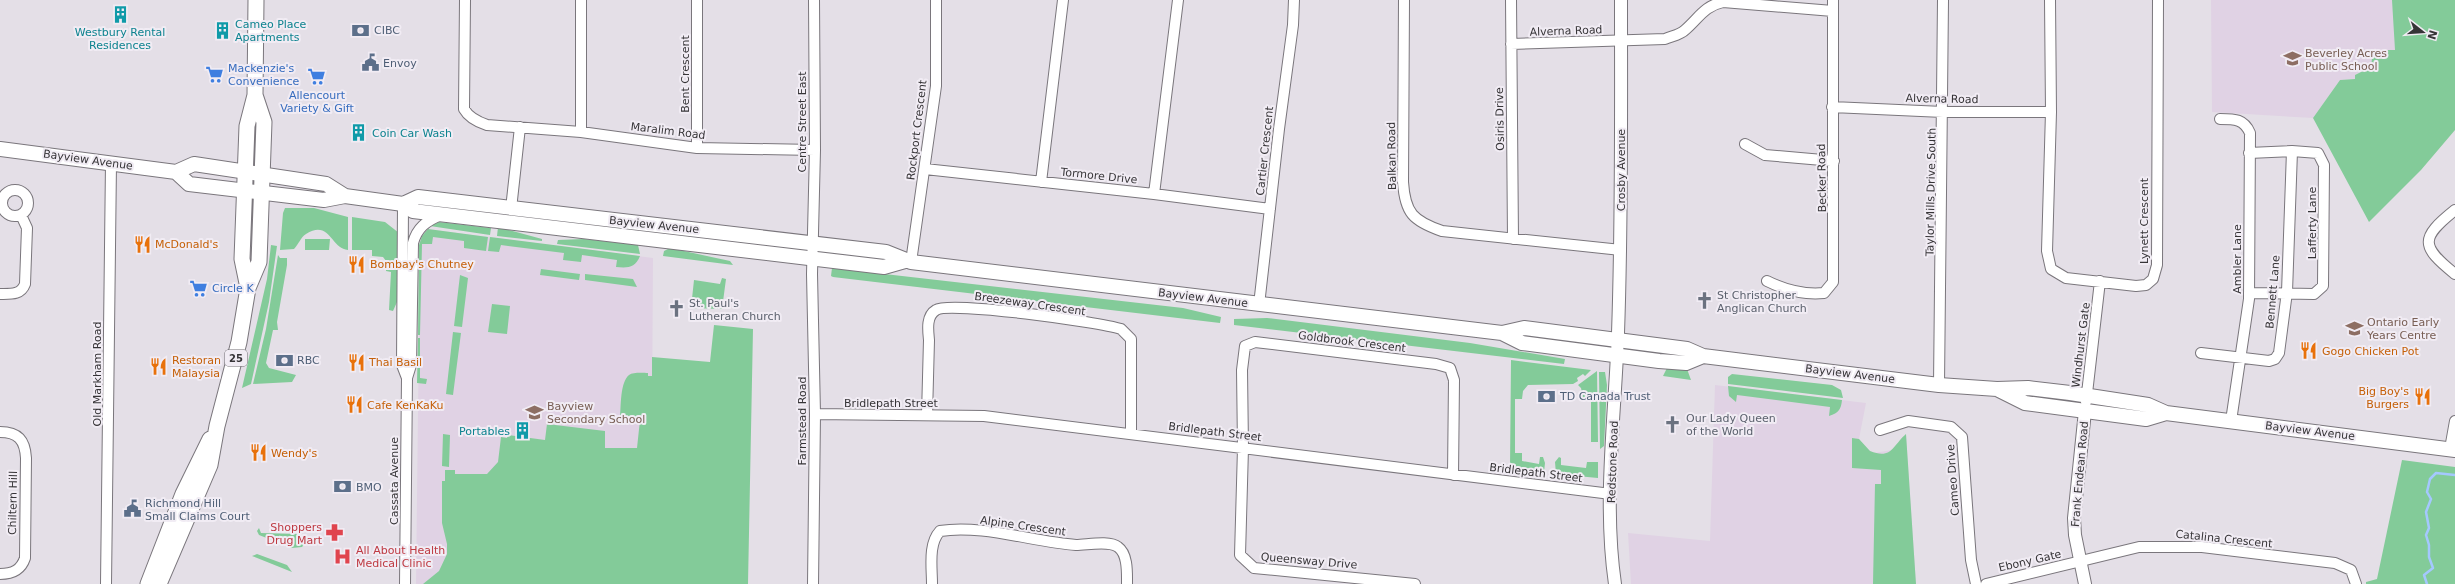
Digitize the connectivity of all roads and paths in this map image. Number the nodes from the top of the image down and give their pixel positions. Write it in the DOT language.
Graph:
graph roads {
  1 [pos="256,0"];
  2 [pos="465,0"];
  3 [pos="581,0"];
  4 [pos="697,0"];
  5 [pos="814,0"];
  6 [pos="936,0"];
  7 [pos="1063,0"];
  8 [pos="1178,0"];
  9 [pos="1294,0"];
  10 [pos="1404,0"];
  11 [pos="1511,0"];
  12 [pos="1621,0"];
  13 [pos="1833,0"];
  14 [pos="1943,0"];
  15 [pos="2050,0"];
  16 [pos="2158,0"];
  17 [pos="1833,11"];
  18 [pos="1621,40"];
  19 [pos="1511,44"];
  20 [pos="255,95"];
  21 [pos="1832,107"];
  22 [pos="1944,112"];
  23 [pos="2051,112"];
  24 [pos="2220,119"];
  25 [pos="520,127"];
  26 [pos="581,132"];
  27 [pos="1745,144"];
  28 [pos="697,148"];
  29 [pos="0,149"];
  30 [pos="815,150"];
  31 [pos="2292,151"];
  32 [pos="2249,153"];
  33 [pos="1834,161"];
  34 [pos="111,163"];
  35 [pos="925,169"];
  36 [pos="176,172"];
  37 [pos="247,173"];
  38 [pos="262,175"];
  39 [pos="1041,182"];
  40 [pos="246,192"];
  41 [pos="261,194"];
  42 [pos="1154,194"];
  43 [pos="345,196"];
  44 [pos="403,204"];
  45 [pos="511,209"];
  46 [pos="1270,209"];
  47 [pos="2455,210"];
  48 [pos="22,215"];
  49 [pos="442,215"];
  50 [pos="1513,238"];
  51 [pos="812,243"];
  52 [pos="1621,250"];
  53 [pos="812,259"];
  54 [pos="908,262"];
  55 [pos="2455,274"];
  56 [pos="1767,281"];
  57 [pos="2100,281"];
  58 [pos="248,288"];
  59 [pos="2249,292"];
  60 [pos="2287,292"];
  61 [pos="0,294"];
  62 [pos="1259,304"];
  63 [pos="1502,333"];
  64 [pos="1618,340"];
  65 [pos="2200,353"];
  66 [pos="1617,355"];
  67 [pos="1703,356"];
  68 [pos="2240,358"];
  69 [pos="407,378"];
  70 [pos="1939,385"];
  71 [pos="1997,389"];
  72 [pos="2087,396"];
  73 [pos="2085,411"];
  74 [pos="815,414"];
  75 [pos="2166,414"];
  76 [pos="927,415"];
  77 [pos="2231,421"];
  78 [pos="2455,421"];
  79 [pos="217,426"];
  80 [pos="1880,430"];
  81 [pos="0,432"];
  82 [pos="1131,433"];
  83 [pos="1243,448"];
  84 [pos="2452,449"];
  85 [pos="1452,475"];
  86 [pos="1611,494"];
  87 [pos="2080,562"];
  88 [pos="0,574"];
  89 [pos="106,584"];
  90 [pos="148,584"];
  91 [pos="159,584"];
  92 [pos="405,584"];
  93 [pos="813,584"];
  94 [pos="932,584"];
  95 [pos="1127,584"];
  96 [pos="1415,584"];
  97 [pos="1615,584"];
  98 [pos="1976,584"];
  99 [pos="1986,584"];
  100 [pos="2085,584"];
  101 [pos="2356,584"];
  1 -- 20 [label="main road, 25"];
  2 -- 25 [label="street, Maralim Road"];
  3 -- 26 [label="street"];
  4 -- 28 [label="street, Bent Crescent"];
  5 -- 30 [label="street, Centre Street East"];
  6 -- 35 [label="street, Rockport Crescent"];
  7 -- 39 [label="street"];
  8 -- 42 [label="street"];
  9 -- 46 [label="street, Cartier Crescent"];
  10 -- 50 [label="street, Balkan Road"];
  11 -- 19 [label="street, Osiris Drive"];
  12 -- 18 [label="street, Crosby Avenue"];
  13 -- 17 [label="street, Becker Road"];
  14 -- 22 [label="street, Taylor Mills Drive South"];
  15 -- 23 [label="street, Lynett Crescent"];
  16 -- 57 [label="street, Lynett Crescent"];
  17 -- 18 [label="street, Alverna Road"];
  17 -- 21 [label="street, Becker Road"];
  18 -- 19 [label="street, Alverna Road"];
  18 -- 52 [label="street, Crosby Avenue"];
  19 -- 50 [label="street, Osiris Drive"];
  20 -- 37 [label="main road, 25"];
  20 -- 38 [label="main road, 25"];
  21 -- 22 [label="street, Alverna Road"];
  21 -- 33 [label="street, Becker Road"];
  22 -- 23 [label="street, Alverna Road"];
  22 -- 70 [label="street, Taylor Mills Drive South"];
  23 -- 57 [label="street, Lynett Crescent"];
  24 -- 32 [label="street, Ambler Lane"];
  25 -- 26 [label="street, Maralim Road"];
  25 -- 45 [label="street"];
  26 -- 28 [label="street, Maralim Road"];
  27 -- 33 [label="street"];
  28 -- 30 [label="street, Maralim Road"];
  29 -- 34 [label="main road, Bayview Avenue"];
  30 -- 51 [label="street, Centre Street East"];
  31 -- 32 [label="street, Lafferty Lane"];
  31 -- 60 [label="street, Bennett Lane"];
  31 -- 60 [label="street, Lafferty Lane"];
  32 -- 59 [label="street, Ambler Lane"];
  33 -- 56 [label="street, Becker Road"];
  34 -- 36 [label="main road, Bayview Avenue"];
  34 -- 89 [label="street, Old Markham Road"];
  35 -- 39 [label="street, Tormore Drive"];
  35 -- 54 [label="street, Rockport Crescent"];
  36 -- 37 [label="main road, Bayview Avenue"];
  36 -- 40 [label="main road, Bayview Avenue"];
  37 -- 38 [label="main road, Bayview Avenue"];
  37 -- 40 [label="main road, 25"];
  38 -- 41 [label="main road, 25"];
  38 -- 43 [label="main road, Bayview Avenue"];
  39 -- 42 [label="street, Tormore Drive"];
  40 -- 41 [label="main road, Bayview Avenue"];
  40 -- 58 [label="main road, 25"];
  41 -- 43 [label="main road, Bayview Avenue"];
  41 -- 58 [label="main road, 25"];
  42 -- 46 [label="street, Tormore Drive"];
  43 -- 44 [label="main road, Bayview Avenue"];
  44 -- 45 [label="main road, Bayview Avenue"];
  44 -- 49 [label="main road, Bayview Avenue"];
  44 -- 69 [label="street, Cassata Avenue"];
  45 -- 51 [label="main road, Bayview Avenue"];
  46 -- 62 [label="street, Cartier Crescent"];
  47 -- 55 [label="street"];
  48 -- 61 [label="street"];
  49 -- 53 [label="main road, Bayview Avenue"];
  49 -- 69 [label="street, Cassata Avenue"];
  50 -- 52 [label="street, Balkan Road"];
  51 -- 53 [label="street, Centre Street East"];
  51 -- 54 [label="main road, Bayview Avenue"];
  52 -- 64 [label="street, Crosby Avenue"];
  53 -- 54 [label="main road, Bayview Avenue"];
  53 -- 74 [label="street, Farmstead Road"];
  54 -- 62 [label="main road, Bayview Avenue"];
  57 -- 72 [label="street, Windhurst Gate"];
  58 -- 79 [label="main road, 25"];
  59 -- 60 [label="street, Lafferty Lane"];
  59 -- 68 [label="street, Ambler Lane"];
  60 -- 68 [label="street, Bennett Lane"];
  62 -- 63 [label="main road, Bayview Avenue"];
  63 -- 64 [label="main road, Bayview Avenue"];
  63 -- 66 [label="main road, Bayview Avenue"];
  64 -- 66 [label="street, Redstone Road"];
  64 -- 67 [label="main road, Bayview Avenue"];
  65 -- 68 [label="street, Bennett Lane"];
  66 -- 67 [label="main road, Bayview Avenue"];
  66 -- 86 [label="street, Redstone Road"];
  67 -- 70 [label="main road, Bayview Avenue"];
  68 -- 77 [label="street, Ambler Lane"];
  69 -- 92 [label="street, Cassata Avenue"];
  70 -- 71 [label="main road, Bayview Avenue"];
  71 -- 72 [label="main road, Bayview Avenue"];
  71 -- 73 [label="main road, Bayview Avenue"];
  72 -- 73 [label="street, Windhurst Gate"];
  72 -- 75 [label="main road, Bayview Avenue"];
  73 -- 75 [label="main road, Bayview Avenue"];
  73 -- 87 [label="street, Frank Endean Road"];
  74 -- 76 [label="street, Bridlepath Street"];
  74 -- 93 [label="street, Farmstead Road"];
  75 -- 77 [label="main road, Bayview Avenue"];
  76 -- 82 [label="street, Bridlepath Street"];
  76 -- 82 [label="street, Breezeway Crescent"];
  77 -- 84 [label="main road, Bayview Avenue"];
  78 -- 84 [label="street"];
  79 -- 90 [label="main road, 25"];
  79 -- 91 [label="main road, 25"];
  80 -- 98 [label="street, Cameo Drive"];
  81 -- 88 [label="street, Chiltern Hill"];
  82 -- 83 [label="street, Bridlepath Street"];
  83 -- 85 [label="street, Bridlepath Street"];
  83 -- 85 [label="street, Goldbrook Crescent"];
  83 -- 96 [label="street, Queensway Drive"];
  85 -- 86 [label="street, Bridlepath Street"];
  86 -- 97 [label="street, Redstone Road"];
  87 -- 99 [label="street, Ebony Gate"];
  87 -- 100 [label="street, Frank Endean Road"];
  87 -- 101 [label="street, Catalina Crescent"];
  94 -- 95 [label="street, Alpine Crescent"];
}
